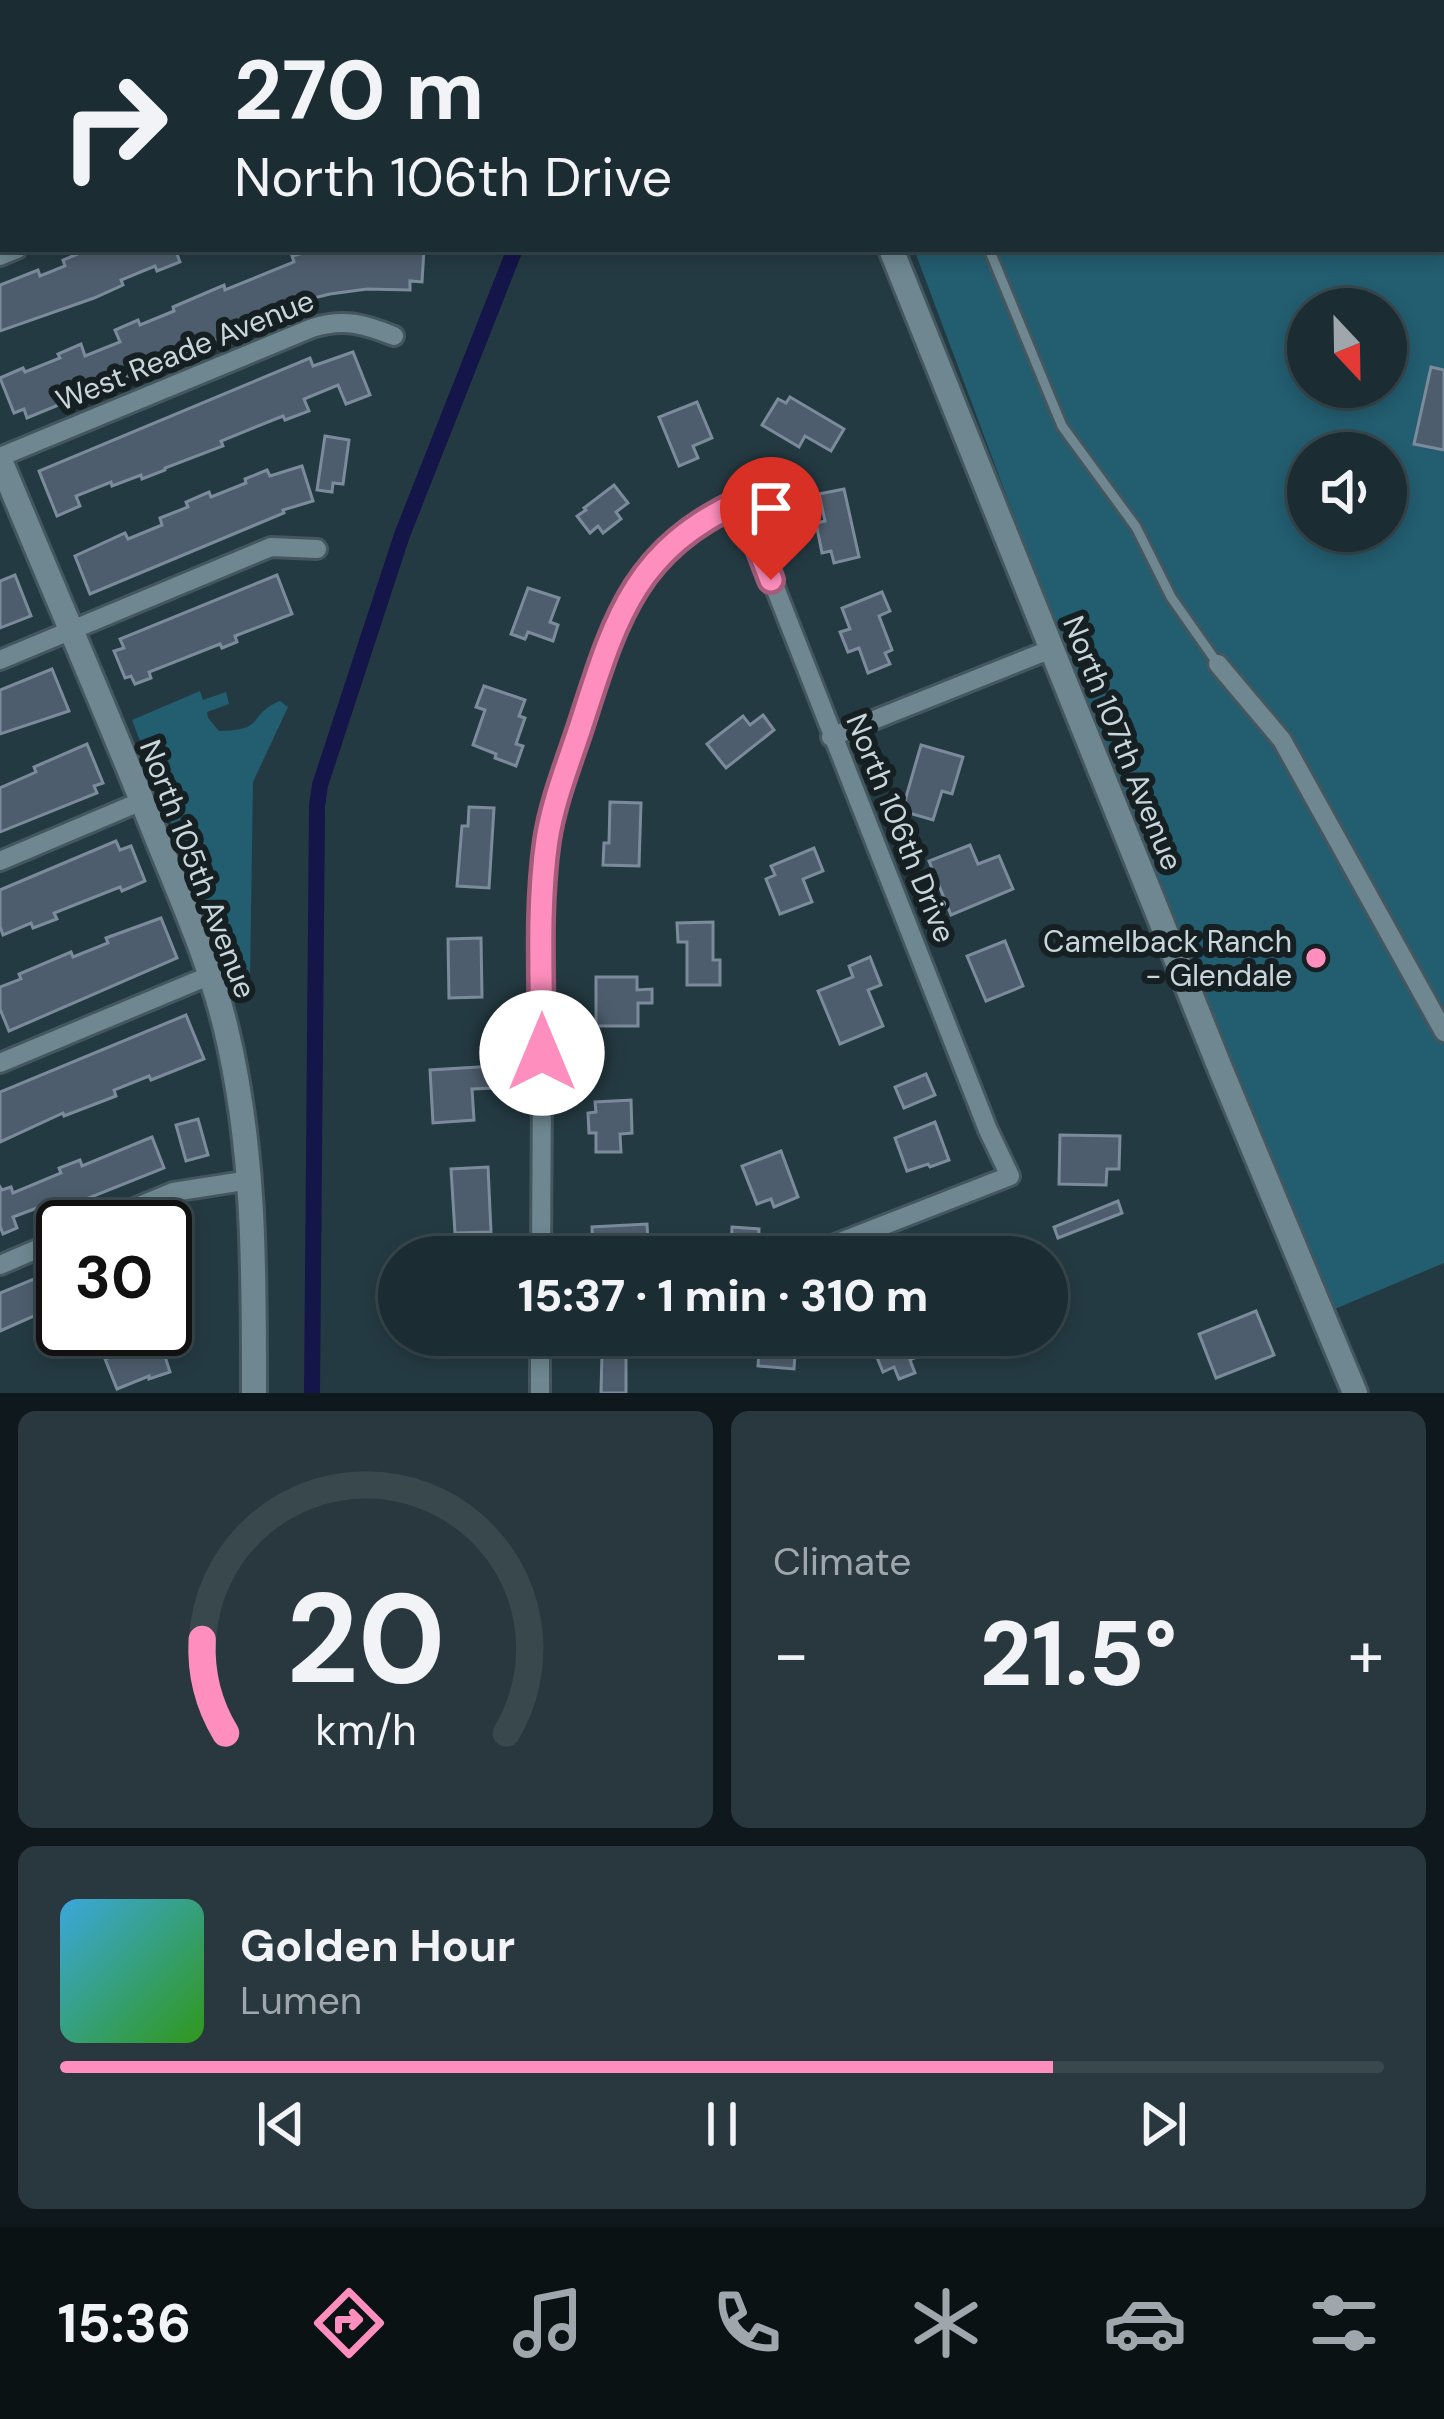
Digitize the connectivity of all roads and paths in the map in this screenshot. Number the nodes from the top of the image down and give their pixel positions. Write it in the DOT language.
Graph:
graph roads {
  1 [pos="893,252"];
  2 [pos="990,252"];
  3 [pos="394,336"];
  4 [pos="0,458"];
  5 [pos="317,549"];
  6 [pos="70,631"];
  7 [pos="1054,649"];
  8 [pos="0,660"];
  9 [pos="1218,664"];
  10 [pos="831,736"];
  11 [pos="142,802"];
  12 [pos="0,861"];
  13 [pos="211,975"];
  14 [pos="1444,1032"];
  15 [pos="0,1063"];
  16 [pos="250,1180"];
  17 [pos="153,1200"];
  18 [pos="541,1236"];
  19 [pos="856,1236"];
  20 [pos="36,1250"];
  21 [pos="0,1265"];
  22 [pos="540,1356"];
  23 [pos="254,1393"];
  24 [pos="540,1393"];
  25 [pos="1355,1393"];
  1 -- 7 [label="street, North 107th Avenue"];
  2 -- 9 [label="lane"];
  3 -- 4 [label="street, West Reade Avenue"];
  4 -- 6 [label="street, North 105th Avenue"];
  5 -- 6 [label="street"];
  6 -- 8 [label="street"];
  6 -- 11 [label="street, North 105th Avenue"];
  7 -- 10 [label="street"];
  7 -- 25 [label="street, North 107th Avenue"];
  9 -- 14 [label="street"];
  10 -- 18 [label="street, North 106th Drive"];
  10 -- 19 [label="street, North 106th Drive"];
  11 -- 12 [label="street"];
  11 -- 13 [label="street, North 105th Avenue"];
  13 -- 15 [label="street"];
  13 -- 16 [label="street, North 105th Avenue"];
  16 -- 17 [label="street"];
  16 -- 23 [label="street, North 105th Avenue"];
  20 -- 21 [label="street"];
  22 -- 24 [label="street"];
}
